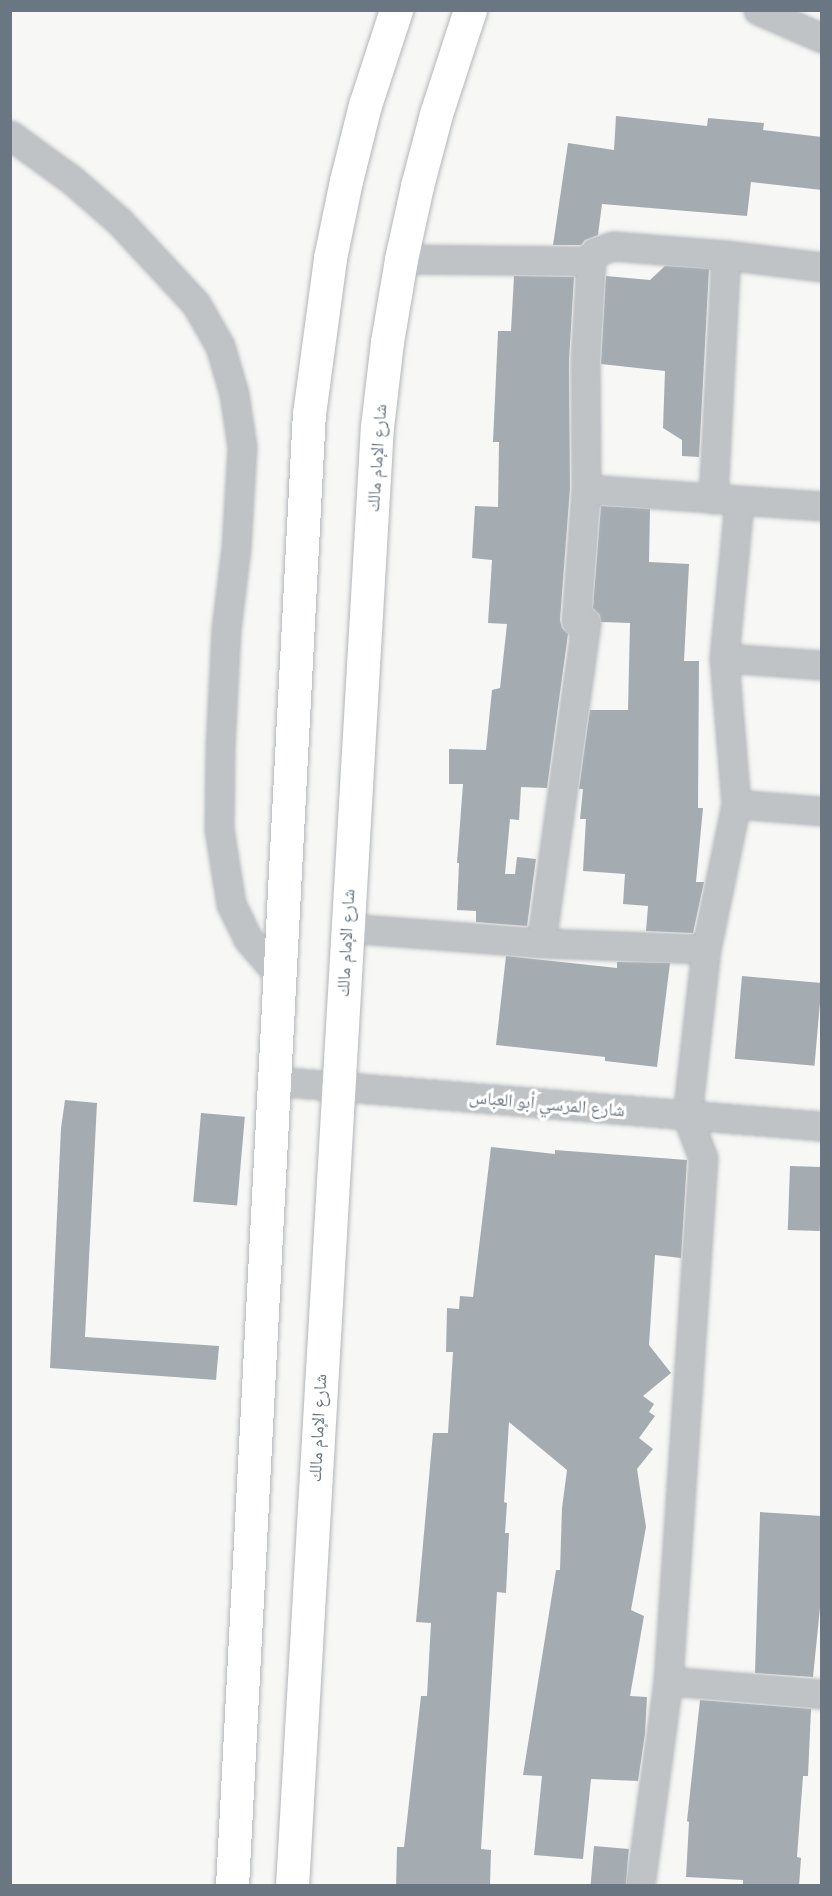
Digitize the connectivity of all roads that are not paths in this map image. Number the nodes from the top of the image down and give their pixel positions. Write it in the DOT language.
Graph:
graph roads {
  1 [pos="396,10"];
  2 [pos="470,10"];
  3 [pos="766,12"];
  4 [pos="822,38"];
  5 [pos="10,135"];
  6 [pos="726,255"];
  7 [pos="401,259"];
  8 [pos="591,261"];
  9 [pos="822,267"];
  10 [pos="586,489"];
  11 [pos="726,500"];
  12 [pos="822,506"];
  13 [pos="724,658"];
  14 [pos="822,665"];
  15 [pos="736,804"];
  16 [pos="822,812"];
  17 [pos="347,928"];
  18 [pos="541,944"];
  19 [pos="706,949"];
  20 [pos="279,975"];
  21 [pos="273,1081"];
  22 [pos="338,1088"];
  23 [pos="687,1116"];
  24 [pos="822,1126"];
  25 [pos="668,1681"];
  26 [pos="822,1694"];
  27 [pos="232,1886"];
  28 [pos="292,1886"];
  29 [pos="640,1886"];
  1 -- 20 [label="street"];
  2 -- 7 [label="street, شارع الإمام مالك"];
  3 -- 4 [label="street"];
  5 -- 20 [label="street"];
  6 -- 8 [label="street"];
  6 -- 9 [label="street"];
  6 -- 11 [label="street"];
  7 -- 8 [label="street"];
  7 -- 17 [label="street, شارع الإمام مالك"];
  8 -- 10 [label="street"];
  10 -- 11 [label="street"];
  10 -- 18 [label="street"];
  11 -- 12 [label="street"];
  11 -- 13 [label="street"];
  13 -- 14 [label="street"];
  13 -- 15 [label="street"];
  15 -- 16 [label="street"];
  15 -- 19 [label="street"];
  17 -- 18 [label="street"];
  17 -- 22 [label="street, شارع الإمام مالك"];
  18 -- 19 [label="street"];
  19 -- 23 [label="street"];
  20 -- 21 [label="street"];
  21 -- 22 [label="street, شارع المرسي أبو العباس"];
  21 -- 27 [label="street"];
  22 -- 23 [label="street, شارع المرسي أبو العباس"];
  22 -- 28 [label="street, شارع الإمام مالك"];
  23 -- 24 [label="street, شارع المرسي أبو العباس"];
  23 -- 25 [label="street"];
  25 -- 26 [label="street"];
  25 -- 29 [label="street"];
}
